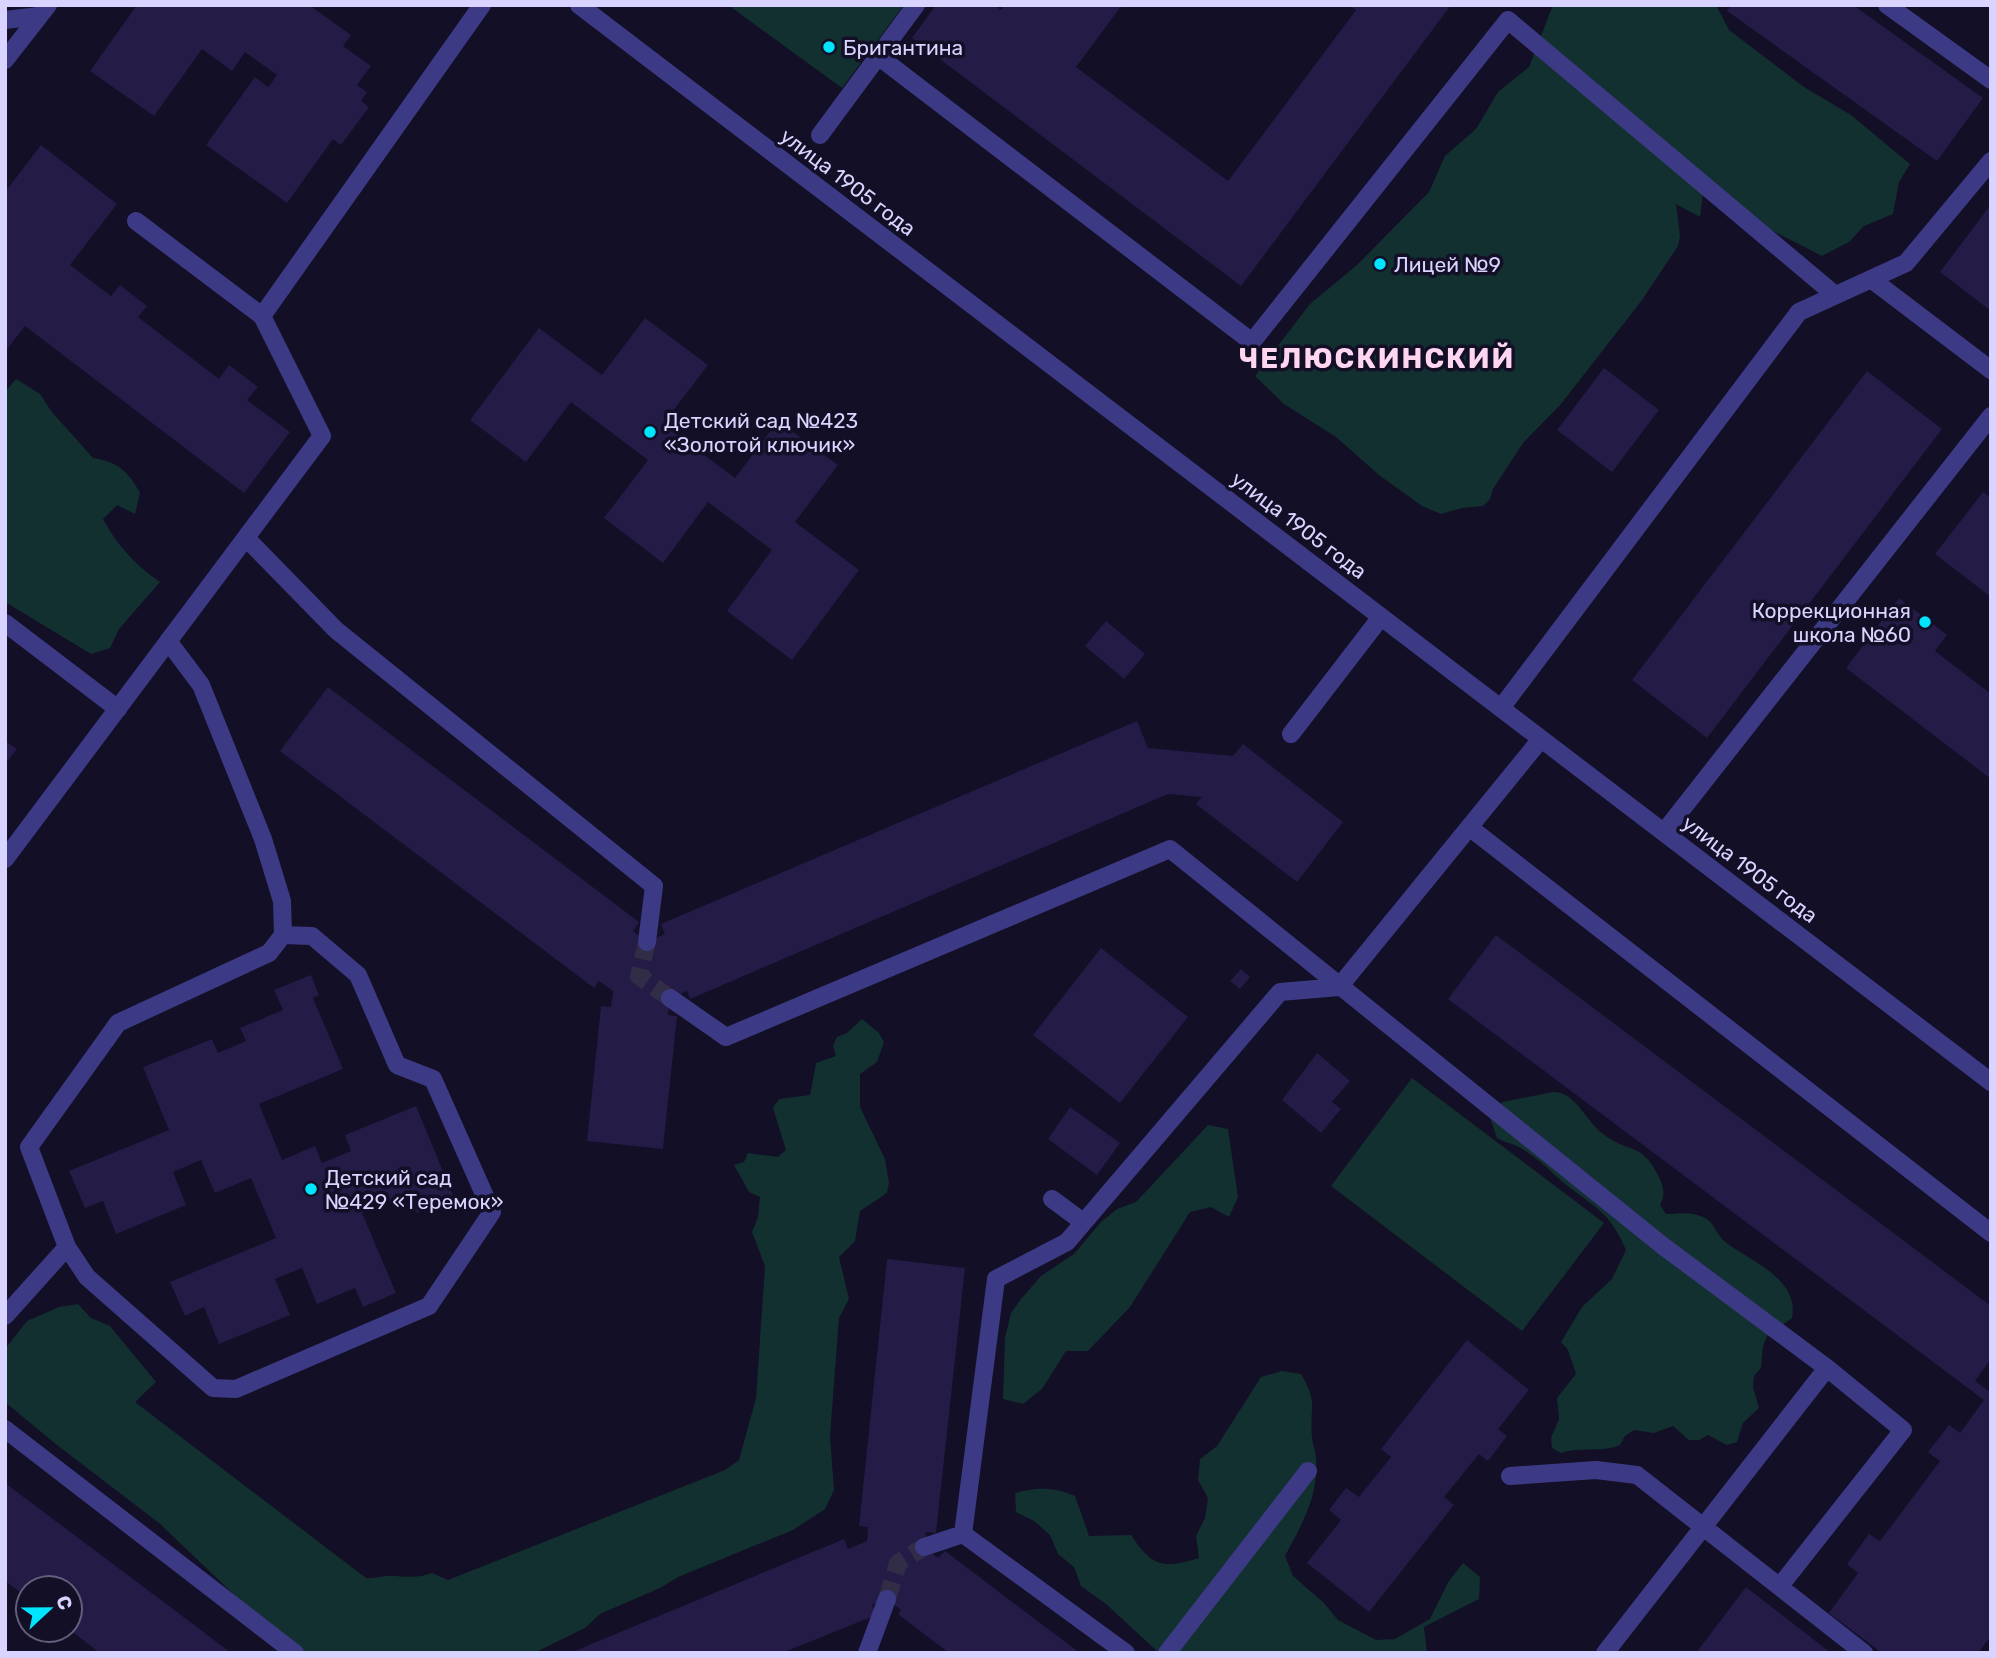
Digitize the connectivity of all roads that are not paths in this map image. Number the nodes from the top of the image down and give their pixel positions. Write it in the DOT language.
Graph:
graph roads {
  1 [pos="482,5"];
  2 [pos="579,5"];
  3 [pos="916,5"];
  4 [pos="1887,5"];
  5 [pos="38,9"];
  6 [pos="1506,13"];
  7 [pos="5,20"];
  8 [pos="878,56"];
  9 [pos="5,60"];
  10 [pos="1991,80"];
  11 [pos="820,135"];
  12 [pos="1991,161"];
  13 [pos="136,221"];
  14 [pos="1871,279"];
  15 [pos="1835,295"];
  16 [pos="262,316"];
  17 [pos="1991,370"];
  18 [pos="1991,416"];
  19 [pos="246,538"];
  20 [pos="1381,617"];
  21 [pos="5,623"];
  22 [pos="168,641"];
  23 [pos="1500,708"];
  24 [pos="118,709"];
  25 [pos="1291,734"];
  26 [pos="1541,739"];
  27 [pos="1469,827"];
  28 [pos="1664,832"];
  29 [pos="5,859"];
  30 [pos="283,934"];
  31 [pos="647,942"];
  32 [pos="1339,988"];
  33 [pos="670,998"];
  34 [pos="1991,1082"];
  35 [pos="1052,1199"];
  36 [pos="1083,1222"];
  37 [pos="1991,1233"];
  38 [pos="67,1247"];
  39 [pos="5,1316"];
  40 [pos="1827,1368"];
  41 [pos="5,1429"];
  42 [pos="1308,1471"];
  43 [pos="1510,1476"];
  44 [pos="1703,1527"];
  45 [pos="963,1534"];
  46 [pos="924,1547"];
  47 [pos="1780,1586"];
  48 [pos="887,1599"];
  49 [pos="295,1653"];
  50 [pos="867,1653"];
  51 [pos="1126,1653"];
  52 [pos="1167,1653"];
  53 [pos="1605,1653"];
  54 [pos="1864,1653"];
  1 -- 16 [label="street"];
  2 -- 20 [label="street, улица 1905 года"];
  3 -- 8 [label="street"];
  4 -- 10 [label="street"];
  5 -- 7 [label="street"];
  5 -- 9 [label="street"];
  6 -- 8 [label="street"];
  6 -- 15 [label="street"];
  8 -- 11 [label="street"];
  12 -- 14 [label="street"];
  13 -- 16 [label="street"];
  14 -- 15 [label="street"];
  14 -- 17 [label="street"];
  15 -- 23 [label="street"];
  16 -- 19 [label="street"];
  18 -- 28 [label="street"];
  19 -- 22 [label="street"];
  19 -- 31 [label="street"];
  20 -- 23 [label="street, улица 1905 года"];
  20 -- 25 [label="street"];
  21 -- 24 [label="street"];
  22 -- 24 [label="street"];
  22 -- 30 [label="street"];
  23 -- 26 [label="street, улица 1905 года"];
  24 -- 29 [label="street"];
  26 -- 27 [label="street"];
  26 -- 28 [label="street, улица 1905 года"];
  27 -- 32 [label="street"];
  27 -- 37 [label="street"];
  28 -- 34 [label="street, улица 1905 года"];
  30 -- 38 [label="street"];
  30 -- 38 [label="street"];
  32 -- 33 [label="street"];
  32 -- 36 [label="street"];
  32 -- 40 [label="street"];
  35 -- 36 [label="street"];
  36 -- 45 [label="street"];
  38 -- 39 [label="street"];
  40 -- 44 [label="street"];
  40 -- 47 [label="street"];
  41 -- 49 [label="street"];
  42 -- 52 [label="street"];
  43 -- 44 [label="street"];
  44 -- 47 [label="street"];
  44 -- 53 [label="street"];
  45 -- 46 [label="street"];
  45 -- 51 [label="street"];
  47 -- 54 [label="street"];
  48 -- 50 [label="street"];
}
